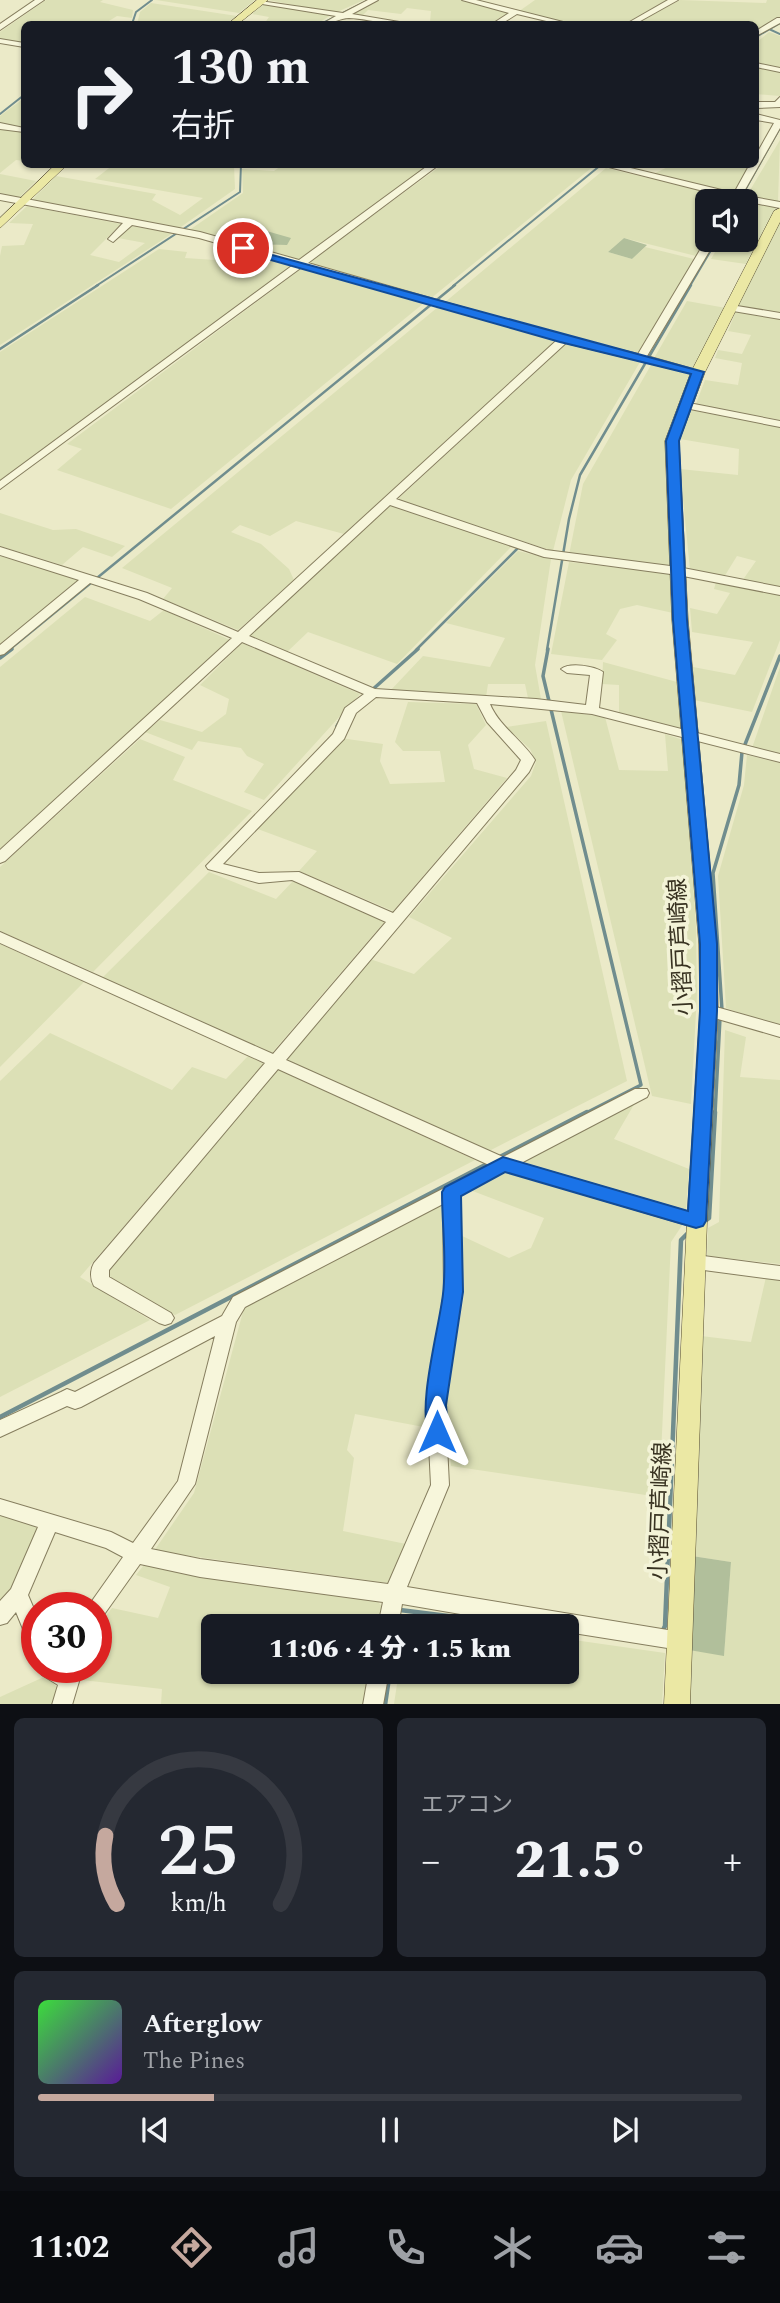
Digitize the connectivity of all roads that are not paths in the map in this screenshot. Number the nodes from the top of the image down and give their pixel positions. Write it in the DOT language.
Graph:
graph roads {
  1 [pos="40,0"];
  2 [pos="374,0"];
  3 [pos="466,0"];
  4 [pos="674,0"];
  5 [pos="262,1"];
  6 [pos="514,13"];
  7 [pos="340,15"];
  8 [pos="780,20"];
  9 [pos="237,21"];
  10 [pos="331,21"];
  11 [pos="385,21"];
  12 [pos="501,21"];
  13 [pos="552,21"];
  14 [pos="636,21"];
  15 [pos="0,28"];
  16 [pos="759,32"];
  17 [pos="0,41"];
  18 [pos="21,44"];
  19 [pos="759,66"];
  20 [pos="780,70"];
  21 [pos="759,95"];
  22 [pos="780,99"];
  23 [pos="759,105"];
  24 [pos="759,118"];
  25 [pos="0,126"];
  26 [pos="21,130"];
  27 [pos="759,158"];
  28 [pos="59,168"];
  29 [pos="431,168"];
  30 [pos="616,168"];
  31 [pos="754,168"];
  32 [pos="697,189"];
  33 [pos="741,189"];
  34 [pos="0,197"];
  35 [pos="758,202"];
  36 [pos="22,203"];
  37 [pos="780,205"];
  38 [pos="780,211"];
  39 [pos="129,223"];
  40 [pos="0,224"];
  41 [pos="113,239"];
  42 [pos="704,252"];
  43 [pos="300,265"];
  44 [pos="731,308"];
  45 [pos="780,316"];
  46 [pos="564,339"];
  47 [pos="640,359"];
  48 [pos="698,372"];
  49 [pos="684,405"];
  50 [pos="780,424"];
  51 [pos="0,486"];
  52 [pos="390,501"];
  53 [pos="0,551"];
  54 [pos="678,571"];
  55 [pos="89,578"];
  56 [pos="780,591"];
  57 [pos="240,637"];
  58 [pos="0,651"];
  59 [pos="567,669"];
  60 [pos="373,692"];
  61 [pos="482,700"];
  62 [pos="592,710"];
  63 [pos="689,736"];
  64 [pos="780,758"];
  65 [pos="0,858"];
  66 [pos="395,920"];
  67 [pos="0,937"];
  68 [pos="709,1011"];
  69 [pos="780,1031"];
  70 [pos="273,1062"];
  71 [pos="641,1093"];
  72 [pos="503,1164"];
  73 [pos="451,1192"];
  74 [pos="696,1221"];
  75 [pos="696,1262"];
  76 [pos="780,1273"];
  77 [pos="165,1318"];
  78 [pos="228,1321"];
  79 [pos="0,1429"];
  80 [pos="0,1507"];
  81 [pos="50,1522"];
  82 [pos="137,1555"];
  83 [pos="109,1592"];
  84 [pos="394,1594"];
  85 [pos="18,1595"];
  86 [pos="21,1602"];
  87 [pos="390,1614"];
  88 [pos="0,1616"];
  89 [pos="680,1642"];
  90 [pos="68,1683"];
  91 [pos="377,1684"];
  92 [pos="62,1704"];
  93 [pos="373,1704"];
  94 [pos="677,1704"];
  1 -- 15 [label="street"];
  2 -- 7 [label="street"];
  3 -- 6 [label="street"];
  4 -- 14 [label="street"];
  5 -- 7 [label="street"];
  5 -- 9 [label="main road"];
  6 -- 12 [label="street"];
  6 -- 13 [label="street"];
  7 -- 10 [label="street"];
  7 -- 11 [label="street"];
  8 -- 16 [label="street"];
  17 -- 18 [label="street"];
  19 -- 20 [label="street"];
  21 -- 22 [label="street"];
  22 -- 23 [label="street"];
  24 -- 27 [label="street"];
  25 -- 26 [label="street"];
  28 -- 36 [label="main road"];
  29 -- 43 [label="street"];
  30 -- 32 [label="street"];
  31 -- 33 [label="street"];
  34 -- 36 [label="street"];
  35 -- 37 [label="street"];
  36 -- 39 [label="street"];
  36 -- 40 [label="main road"];
  38 -- 44 [label="main road, 小摺戸芦崎線"];
  39 -- 41 [label="street"];
  39 -- 43 [label="street"];
  42 -- 47 [label="street"];
  43 -- 46 [label="street"];
  43 -- 51 [label="street"];
  44 -- 45 [label="street"];
  44 -- 48 [label="main road, 小摺戸芦崎線"];
  46 -- 47 [label="street"];
  46 -- 52 [label="street"];
  47 -- 48 [label="street"];
  48 -- 49 [label="main road, 小摺戸芦崎線"];
  49 -- 50 [label="street"];
  49 -- 54 [label="main road, 小摺戸芦崎線"];
  52 -- 54 [label="street"];
  52 -- 57 [label="street"];
  53 -- 55 [label="street"];
  54 -- 56 [label="street"];
  54 -- 63 [label="main road, 小摺戸芦崎線"];
  55 -- 57 [label="street"];
  55 -- 58 [label="street"];
  57 -- 60 [label="street"];
  57 -- 65 [label="street"];
  59 -- 62 [label="street"];
  60 -- 61 [label="street"];
  60 -- 66 [label="street"];
  61 -- 62 [label="street"];
  61 -- 66 [label="street"];
  62 -- 63 [label="street"];
  63 -- 64 [label="street"];
  63 -- 68 [label="main road, 小摺戸芦崎線"];
  66 -- 70 [label="street"];
  67 -- 70 [label="street"];
  68 -- 69 [label="street"];
  68 -- 74 [label="main road, 小摺戸芦崎線"];
  70 -- 72 [label="street"];
  70 -- 77 [label="street"];
  71 -- 72 [label="street"];
  72 -- 73 [label="street"];
  72 -- 74 [label="street"];
  73 -- 78 [label="street"];
  73 -- 84 [label="street"];
  74 -- 75 [label="main road, 小摺戸芦崎線"];
  75 -- 76 [label="street"];
  75 -- 89 [label="main road, 小摺戸芦崎線"];
  78 -- 79 [label="street"];
  78 -- 82 [label="street"];
  80 -- 81 [label="street"];
  81 -- 82 [label="street"];
  81 -- 85 [label="street"];
  82 -- 83 [label="street"];
  82 -- 84 [label="street"];
  84 -- 87 [label="street"];
  84 -- 89 [label="street"];
  85 -- 86 [label="street"];
  85 -- 88 [label="street"];
  89 -- 94 [label="main road, 小摺戸芦崎線"];
  90 -- 92 [label="street"];
  91 -- 93 [label="street"];
}
